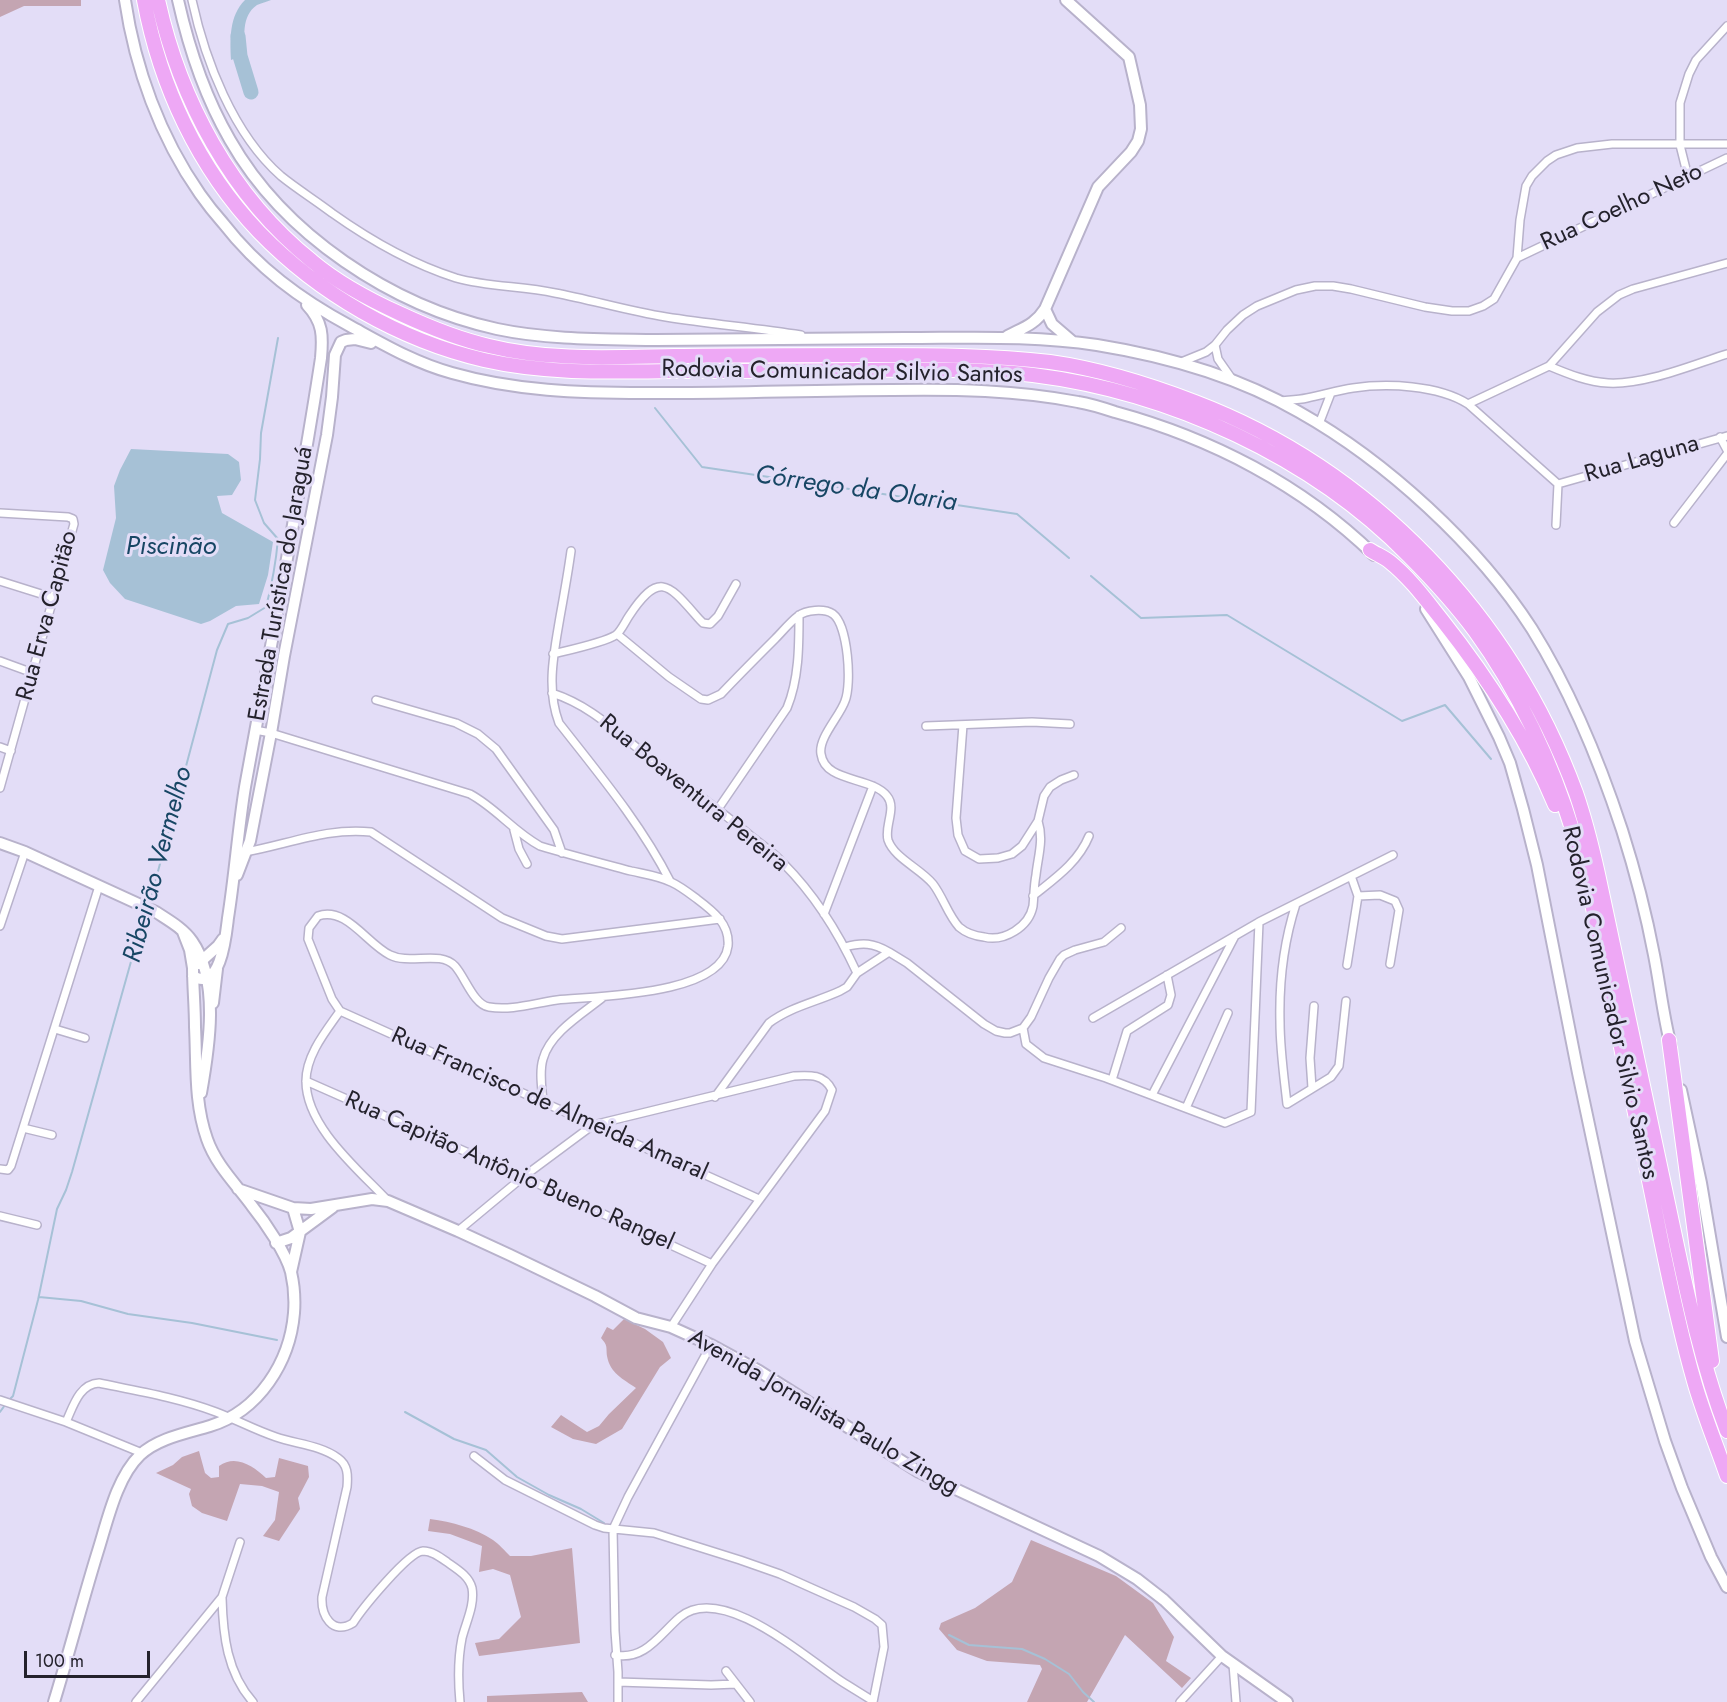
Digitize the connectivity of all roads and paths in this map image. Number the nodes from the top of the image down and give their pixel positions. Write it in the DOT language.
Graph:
graph roads {
  1 [pos="125,0"];
  2 [pos="144,0"];
  3 [pos="158,0"];
  4 [pos="178,0"];
  5 [pos="192,0"];
  6 [pos="1066,0"];
  7 [pos="1727,26"];
  8 [pos="1727,144"];
  9 [pos="1680,145"];
  10 [pos="1727,158"];
  11 [pos="1688,177"];
  12 [pos="1517,258"];
  13 [pos="1727,263"];
  14 [pos="294,292"];
  15 [pos="1045,309"];
  16 [pos="1004,338"];
  17 [pos="828,339"];
  18 [pos="1074,342"];
  19 [pos="1215,345"];
  20 [pos="393,350"];
  21 [pos="1727,354"];
  22 [pos="1179,363"];
  23 [pos="1549,366"];
  24 [pos="1234,381"];
  25 [pos="1331,393"];
  26 [pos="1278,401"];
  27 [pos="1468,404"];
  28 [pos="1319,424"];
  29 [pos="1724,436"];
  30 [pos="1727,452"];
  31 [pos="1558,484"];
  32 [pos="0,513"];
  33 [pos="1674,523"];
  34 [pos="1556,525"];
  35 [pos="1370,550"];
  36 [pos="571,551"];
  37 [pos="0,581"];
  38 [pos="736,584"];
  39 [pos="54,598"];
  40 [pos="799,615"];
  41 [pos="617,634"];
  42 [pos="553,654"];
  43 [pos="0,662"];
  44 [pos="33,673"];
  45 [pos="552,693"];
  46 [pos="376,700"];
  47 [pos="1070,724"];
  48 [pos="963,725"];
  49 [pos="926,726"];
  50 [pos="255,730"];
  51 [pos="271,733"];
  52 [pos="0,747"];
  53 [pos="11,750"];
  54 [pos="1074,775"];
  55 [pos="873,786"];
  56 [pos="0,788"];
  57 [pos="718,809"];
  58 [pos="1038,821"];
  59 [pos="514,829"];
  60 [pos="1089,836"];
  61 [pos="1575,836"];
  62 [pos="0,843"];
  63 [pos="25,852"];
  64 [pos="241,852"];
  65 [pos="562,853"];
  66 [pos="1393,855"];
  67 [pos="528,864"];
  68 [pos="1351,876"];
  69 [pos="670,881"];
  70 [pos="99,886"];
  71 [pos="1033,896"];
  72 [pos="1358,896"];
  73 [pos="1296,904"];
  74 [pos="824,914"];
  75 [pos="720,919"];
  76 [pos="1259,922"];
  77 [pos="0,926"];
  78 [pos="1121,928"];
  79 [pos="183,932"];
  80 [pos="226,936"];
  81 [pos="1235,936"];
  82 [pos="845,947"];
  83 [pos="889,952"];
  84 [pos="202,960"];
  85 [pos="1390,964"];
  86 [pos="1347,965"];
  87 [pos="217,969"];
  88 [pos="193,972"];
  89 [pos="857,973"];
  90 [pos="1167,975"];
  91 [pos="206,979"];
  92 [pos="603,998"];
  93 [pos="1346,1001"];
  94 [pos="1314,1006"];
  95 [pos="340,1011"];
  96 [pos="1228,1013"];
  97 [pos="210,1018"];
  98 [pos="1093,1018"];
  99 [pos="1023,1028"];
  100 [pos="55,1029"];
  101 [pos="85,1038"];
  102 [pos="1669,1040"];
  103 [pos="1112,1080"];
  104 [pos="306,1081"];
  105 [pos="1312,1088"];
  106 [pos="1152,1095"];
  107 [pos="715,1097"];
  108 [pos="543,1102"];
  109 [pos="198,1105"];
  110 [pos="1186,1108"];
  111 [pos="593,1125"];
  112 [pos="23,1128"];
  113 [pos="52,1135"];
  114 [pos="0,1169"];
  115 [pos="523,1177"];
  116 [pos="238,1189"];
  117 [pos="265,1199"];
  118 [pos="759,1199"];
  119 [pos="388,1201"];
  120 [pos="335,1205"];
  121 [pos="253,1207"];
  122 [pos="293,1208"];
  123 [pos="0,1216"];
  124 [pos="38,1225"];
  125 [pos="458,1230"];
  126 [pos="300,1232"];
  127 [pos="276,1243"];
  128 [pos="712,1264"];
  129 [pos="291,1272"];
  130 [pos="671,1327"];
  131 [pos="1727,1338"];
  132 [pos="711,1345"];
  133 [pos="0,1400"];
  134 [pos="1720,1414"];
  135 [pos="230,1418"];
  136 [pos="66,1422"];
  137 [pos="1727,1431"];
  138 [pos="142,1453"];
  139 [pos="474,1456"];
  140 [pos="1727,1476"];
  141 [pos="613,1529"];
  142 [pos="240,1542"];
  143 [pos="1727,1587"];
  144 [pos="222,1597"];
  145 [pos="615,1655"];
  146 [pos="1222,1656"];
  147 [pos="1233,1664"];
  148 [pos="726,1671"];
  149 [pos="618,1682"];
  150 [pos="736,1684"];
  151 [pos="873,1701"];
  152 [pos="54,1702"];
  153 [pos="136,1702"];
  154 [pos="253,1702"];
  155 [pos="460,1702"];
  156 [pos="618,1702"];
  157 [pos="750,1702"];
  158 [pos="1180,1702"];
  159 [pos="1236,1702"];
  160 [pos="1287,1702"];
  1 -- 14 [label="main road"];
  2 -- 61 [label="highway, Rodovia Comunicador Silvio Santos"];
  3 -- 134 [label="highway, Rodovia Comunicador Silvio Santos"];
  4 -- 17 [label="main road"];
  5 -- 17 [label="street"];
  6 -- 15 [label="main road"];
  7 -- 9 [label="street"];
  8 -- 9 [label="street"];
  9 -- 11 [label="street"];
  9 -- 12 [label="street"];
  10 -- 11 [label="street, Rua Coelho Neto"];
  11 -- 12 [label="street, Rua Coelho Neto"];
  12 -- 19 [label="street"];
  13 -- 23 [label="street"];
  14 -- 20 [label="main road"];
  14 -- 50 [label="main road, Estrada Turística do Jaraguá"];
  15 -- 16 [label="main road"];
  15 -- 18 [label="main road"];
  16 -- 17 [label="main road"];
  16 -- 18 [label="main road"];
  18 -- 22 [label="main road"];
  19 -- 22 [label="street"];
  19 -- 24 [label="street"];
  20 -- 35 [label="main road"];
  20 -- 51 [label="main road, Estrada Turística do Jaraguá"];
  21 -- 23 [label="street"];
  22 -- 24 [label="main road"];
  23 -- 27 [label="street"];
  24 -- 26 [label="main road"];
  25 -- 26 [label="street"];
  25 -- 27 [label="street"];
  25 -- 28 [label="street"];
  26 -- 28 [label="main road"];
  27 -- 31 [label="street"];
  28 -- 102 [label="main road"];
  29 -- 30 [label="street"];
  29 -- 31 [label="street, Rua Laguna"];
  30 -- 33 [label="street"];
  31 -- 34 [label="street"];
  32 -- 39 [label="street, Rua Erva Capitão"];
  35 -- 61 [label="highway"];
  35 -- 143 [label="main road"];
  36 -- 42 [label="street"];
  37 -- 39 [label="street"];
  38 -- 41 [label="street"];
  39 -- 44 [label="street, Rua Erva Capitão"];
  40 -- 41 [label="street"];
  40 -- 55 [label="street"];
  40 -- 57 [label="street"];
  41 -- 42 [label="street"];
  42 -- 45 [label="street"];
  43 -- 44 [label="street"];
  44 -- 53 [label="street, Rua Erva Capitão"];
  45 -- 57 [label="street, Rua Boaventura Pereira"];
  45 -- 69 [label="street"];
  46 -- 65 [label="street"];
  47 -- 48 [label="street"];
  48 -- 49 [label="street"];
  48 -- 58 [label="street"];
  50 -- 51 [label="street"];
  50 -- 64 [label="main road, Estrada Turística do Jaraguá"];
  51 -- 59 [label="street"];
  51 -- 64 [label="main road, Estrada Turística do Jaraguá"];
  52 -- 53 [label="street"];
  53 -- 56 [label="street, Rua Erva Capitão"];
  54 -- 58 [label="street"];
  55 -- 71 [label="street"];
  55 -- 74 [label="street"];
  57 -- 74 [label="street, Rua Boaventura Pereira"];
  58 -- 71 [label="street"];
  59 -- 65 [label="street"];
  59 -- 67 [label="street"];
  60 -- 71 [label="street"];
  61 -- 140 [label="highway, Rodovia Comunicador Silvio Santos"];
  62 -- 63 [label="main road"];
  63 -- 70 [label="main road"];
  63 -- 77 [label="street"];
  64 -- 75 [label="street"];
  64 -- 80 [label="main road, Estrada Turística do Jaraguá"];
  65 -- 69 [label="street"];
  66 -- 68 [label="street"];
  68 -- 72 [label="street"];
  68 -- 73 [label="street"];
  69 -- 75 [label="street"];
  70 -- 79 [label="main road"];
  70 -- 100 [label="street"];
  72 -- 85 [label="street"];
  72 -- 86 [label="street"];
  73 -- 76 [label="street"];
  73 -- 105 [label="street"];
  74 -- 82 [label="street, Rua Boaventura Pereira"];
  75 -- 92 [label="street"];
  76 -- 81 [label="street"];
  76 -- 110 [label="street"];
  78 -- 99 [label="street"];
  79 -- 84 [label="main road"];
  79 -- 88 [label="main road"];
  80 -- 84 [label="main road"];
  80 -- 87 [label="main road, Estrada Turística do Jaraguá"];
  81 -- 90 [label="street"];
  81 -- 106 [label="street"];
  82 -- 83 [label="street"];
  82 -- 89 [label="street, Rua Boaventura Pereira"];
  83 -- 89 [label="street"];
  83 -- 99 [label="street"];
  84 -- 88 [label="main road"];
  84 -- 91 [label="main road"];
  87 -- 91 [label="main road"];
  87 -- 97 [label="main road, Estrada Turística do Jaraguá"];
  88 -- 91 [label="main road"];
  88 -- 109 [label="main road"];
  89 -- 107 [label="street"];
  90 -- 98 [label="street"];
  90 -- 103 [label="street"];
  91 -- 97 [label="main road"];
  92 -- 95 [label="street"];
  92 -- 108 [label="street"];
  93 -- 105 [label="street"];
  94 -- 105 [label="street"];
  95 -- 104 [label="street"];
  95 -- 108 [label="street, Rua Francisco de Almeida Amaral"];
  96 -- 110 [label="street"];
  97 -- 109 [label="main road"];
  99 -- 103 [label="street"];
  100 -- 101 [label="street"];
  100 -- 112 [label="street"];
  102 -- 131 [label="main road"];
  102 -- 134 [label="highway"];
  103 -- 106 [label="street"];
  104 -- 115 [label="street, Rua Capitão Antônio Bueno Rangel"];
  104 -- 119 [label="street"];
  106 -- 110 [label="street"];
  107 -- 111 [label="street"];
  107 -- 118 [label="street"];
  108 -- 111 [label="street, Rua Francisco de Almeida Amaral"];
  109 -- 116 [label="main road"];
  111 -- 115 [label="street"];
  111 -- 118 [label="street, Rua Francisco de Almeida Amaral"];
  112 -- 113 [label="street"];
  112 -- 114 [label="street"];
  115 -- 125 [label="street"];
  115 -- 128 [label="street, Rua Capitão Antônio Bueno Rangel"];
  116 -- 117 [label="main road, Avenida Jornalista Paulo Zingg"];
  116 -- 121 [label="main road"];
  117 -- 121 [label="main road"];
  117 -- 122 [label="main road, Avenida Jornalista Paulo Zingg"];
  118 -- 128 [label="street"];
  119 -- 120 [label="main road, Avenida Jornalista Paulo Zingg"];
  119 -- 125 [label="main road, Avenida Jornalista Paulo Zingg"];
  120 -- 122 [label="main road, Avenida Jornalista Paulo Zingg"];
  120 -- 126 [label="main road, Avenida Jornalista Paulo Zingg"];
  121 -- 127 [label="main road"];
  122 -- 126 [label="main road"];
  123 -- 124 [label="street"];
  125 -- 130 [label="main road, Avenida Jornalista Paulo Zingg"];
  126 -- 127 [label="main road, Avenida Jornalista Paulo Zingg"];
  126 -- 129 [label="main road"];
  127 -- 129 [label="main road"];
  128 -- 130 [label="street"];
  129 -- 135 [label="main road"];
  130 -- 132 [label="main road, Avenida Jornalista Paulo Zingg"];
  132 -- 141 [label="street"];
  132 -- 146 [label="main road, Avenida Jornalista Paulo Zingg"];
  133 -- 136 [label="street"];
  134 -- 137 [label="highway, Rodovia Comunicador Silvio Santos"];
  135 -- 136 [label="street"];
  135 -- 138 [label="main road"];
  135 -- 155 [label="street"];
  136 -- 138 [label="street"];
  138 -- 152 [label="main road"];
  139 -- 141 [label="street"];
  141 -- 145 [label="street"];
  141 -- 151 [label="street"];
  142 -- 144 [label="street"];
  144 -- 153 [label="street"];
  144 -- 154 [label="street"];
  145 -- 149 [label="street"];
  145 -- 151 [label="street"];
  146 -- 147 [label="main road, Avenida Jornalista Paulo Zingg"];
  146 -- 158 [label="street"];
  147 -- 159 [label="street"];
  147 -- 160 [label="main road, Avenida Jornalista Paulo Zingg"];
  148 -- 150 [label="street"];
  149 -- 150 [label="street"];
  149 -- 156 [label="street"];
  150 -- 157 [label="street"];
}
